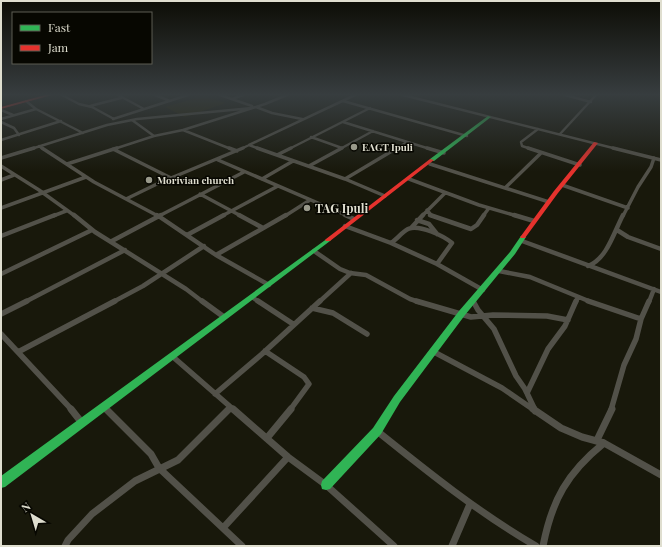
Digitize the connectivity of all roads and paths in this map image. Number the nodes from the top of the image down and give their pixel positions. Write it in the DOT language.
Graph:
graph roads {
  1 [pos="132,120"];
  2 [pos="2,121"];
  3 [pos="61,121"];
  4 [pos="117,121"];
  5 [pos="129,121"];
  6 [pos="212,121"];
  7 [pos="301,121"];
  8 [pos="346,121"];
  9 [pos="413,121"];
  10 [pos="486,121"];
  11 [pos="504,121"];
  12 [pos="573,121"];
  13 [pos="120,122"];
  14 [pos="343,122"];
  15 [pos="538,129"];
  16 [pos="183,130"];
  17 [pos="373,131"];
  18 [pos="83,133"];
  19 [pos="560,134"];
  20 [pos="19,135"];
  21 [pos="154,136"];
  22 [pos="466,136"];
  23 [pos="310,137"];
  24 [pos="1,140"];
  25 [pos="407,142"];
  26 [pos="596,143"];
  27 [pos="249,145"];
  28 [pos="39,146"];
  29 [pos="342,148"];
  30 [pos="113,149"];
  31 [pos="237,151"];
  32 [pos="444,153"];
  33 [pos="540,153"];
  34 [pos="277,155"];
  35 [pos="1,158"];
  36 [pos="654,158"];
  37 [pos="218,160"];
  38 [pos="661,160"];
  39 [pos="292,161"];
  40 [pos="67,164"];
  41 [pos="430,164"];
  42 [pos="580,165"];
  43 [pos="1,166"];
  44 [pos="309,166"];
  45 [pos="244,172"];
  46 [pos="14,175"];
  47 [pos="86,177"];
  48 [pos="172,178"];
  49 [pos="262,179"];
  50 [pos="345,179"];
  51 [pos="409,179"];
  52 [pos="1,180"];
  53 [pos="562,185"];
  54 [pos="278,186"];
  55 [pos="506,188"];
  56 [pos="42,193"];
  57 [pos="445,193"];
  58 [pos="200,194"];
  59 [pos="385,196"];
  60 [pos="126,198"];
  61 [pos="310,200"];
  62 [pos="549,202"];
  63 [pos="1,208"];
  64 [pos="489,208"];
  65 [pos="628,208"];
  66 [pos="427,210"];
  67 [pos="66,211"];
  68 [pos="231,212"];
  69 [pos="160,217"];
  70 [pos="354,219"];
  71 [pos="417,220"];
  72 [pos="534,221"];
  73 [pos="346,226"];
  74 [pos="262,228"];
  75 [pos="411,228"];
  76 [pos="92,230"];
  77 [pos="617,230"];
  78 [pos="437,234"];
  79 [pos="188,235"];
  80 [pos="1,236"];
  81 [pos="614,236"];
  82 [pos="628,237"];
  83 [pos="112,241"];
  84 [pos="522,241"];
  85 [pos="391,243"];
  86 [pos="204,246"];
  87 [pos="661,249"];
  88 [pos="125,250"];
  89 [pos="314,251"];
  90 [pos="216,255"];
  91 [pos="437,264"];
  92 [pos="588,266"];
  93 [pos="499,270"];
  94 [pos="351,273"];
  95 [pos="1,274"];
  96 [pos="162,275"];
  97 [pos="269,285"];
  98 [pos="654,289"];
  99 [pos="483,290"];
  100 [pos="661,292"];
  101 [pos="252,297"];
  102 [pos="578,297"];
  103 [pos="473,301"];
  104 [pos="312,308"];
  105 [pos="462,313"];
  106 [pos="1,314"];
  107 [pos="224,317"];
  108 [pos="483,317"];
  109 [pos="641,319"];
  110 [pos="568,320"];
  111 [pos="293,324"];
  112 [pos="1,334"];
  113 [pos="367,334"];
  114 [pos="265,350"];
  115 [pos="18,352"];
  116 [pos="434,352"];
  117 [pos="172,356"];
  118 [pos="527,393"];
  119 [pos="215,394"];
  120 [pos="104,407"];
  121 [pos="230,408"];
  122 [pos="535,412"];
  123 [pos="82,423"];
  124 [pos="376,431"];
  125 [pos="267,438"];
  126 [pos="600,442"];
  127 [pos="288,457"];
  128 [pos="159,468"];
  129 [pos="661,475"];
  130 [pos="1,483"];
  131 [pos="326,485"];
  132 [pos="470,504"];
  133 [pos="223,528"];
  134 [pos="387,543"];
  135 [pos="66,546"];
  136 [pos="242,546"];
  137 [pos="394,546"];
  138 [pos="452,546"];
  139 [pos="536,546"];
  140 [pos="543,546"];
  1 -- 21 [label="street"];
  2 -- 20 [label="street"];
  3 -- 18 [label="street"];
  3 -- 20 [label="street"];
  4 -- 13 [label="street"];
  5 -- 13 [label="street"];
  6 -- 16 [label="street"];
  7 -- 27 [label="street"];
  8 -- 14 [label="street"];
  9 -- 22 [label="street"];
  10 -- 22 [label="main road"];
  11 -- 15 [label="street"];
  12 -- 19 [label="street"];
  13 -- 18 [label="street"];
  14 -- 17 [label="street"];
  14 -- 23 [label="street"];
  15 -- 19 [label="street"];
  15 -- 33 [label="street"];
  16 -- 21 [label="street"];
  16 -- 31 [label="street"];
  17 -- 25 [label="street"];
  17 -- 29 [label="street"];
  18 -- 28 [label="street"];
  19 -- 26 [label="street"];
  20 -- 24 [label="street"];
  21 -- 30 [label="street"];
  22 -- 32 [label="main road"];
  23 -- 29 [label="street"];
  23 -- 34 [label="street"];
  25 -- 32 [label="street"];
  25 -- 50 [label="street"];
  26 -- 36 [label="street"];
  26 -- 42 [label="main road"];
  27 -- 31 [label="street"];
  27 -- 34 [label="street"];
  28 -- 35 [label="street"];
  28 -- 40 [label="street"];
  29 -- 44 [label="street"];
  30 -- 40 [label="street"];
  30 -- 48 [label="street"];
  31 -- 37 [label="street"];
  32 -- 41 [label="main road"];
  33 -- 42 [label="street"];
  33 -- 55 [label="street"];
  34 -- 39 [label="street"];
  36 -- 38 [label="street"];
  36 -- 65 [label="street"];
  37 -- 45 [label="street"];
  37 -- 48 [label="street"];
  39 -- 44 [label="street"];
  39 -- 49 [label="street"];
  40 -- 47 [label="street"];
  41 -- 51 [label="main road"];
  41 -- 55 [label="street"];
  42 -- 53 [label="main road"];
  43 -- 46 [label="street"];
  44 -- 50 [label="street"];
  45 -- 49 [label="street"];
  45 -- 58 [label="street"];
  46 -- 52 [label="street"];
  46 -- 56 [label="street"];
  47 -- 56 [label="street"];
  47 -- 60 [label="street"];
  48 -- 60 [label="street"];
  49 -- 54 [label="street"];
  50 -- 59 [label="street"];
  51 -- 57 [label="street"];
  51 -- 59 [label="main road"];
  53 -- 62 [label="main road"];
  53 -- 65 [label="street"];
  54 -- 61 [label="street"];
  54 -- 68 [label="street"];
  55 -- 62 [label="street"];
  56 -- 63 [label="street"];
  56 -- 67 [label="street"];
  57 -- 64 [label="street"];
  57 -- 66 [label="street"];
  58 -- 68 [label="street"];
  58 -- 69 [label="street"];
  59 -- 70 [label="main road"];
  60 -- 69 [label="street"];
  61 -- 70 [label="street"];
  61 -- 74 [label="street"];
  62 -- 72 [label="main road"];
  64 -- 66 [label="street"];
  64 -- 72 [label="street"];
  65 -- 77 [label="street"];
  66 -- 71 [label="street"];
  67 -- 76 [label="street"];
  67 -- 80 [label="street"];
  68 -- 74 [label="street"];
  68 -- 79 [label="street"];
  69 -- 79 [label="street"];
  69 -- 83 [label="street"];
  70 -- 73 [label="main road"];
  71 -- 75 [label="street"];
  71 -- 78 [label="street"];
  72 -- 84 [label="main road"];
  73 -- 85 [label="street"];
  73 -- 89 [label="main road"];
  74 -- 90 [label="street"];
  75 -- 78 [label="street"];
  75 -- 85 [label="street"];
  76 -- 83 [label="street"];
  76 -- 95 [label="street"];
  77 -- 81 [label="street"];
  77 -- 82 [label="street"];
  78 -- 91 [label="street"];
  79 -- 86 [label="street"];
  81 -- 82 [label="street"];
  81 -- 92 [label="street"];
  82 -- 87 [label="street"];
  83 -- 88 [label="street"];
  84 -- 92 [label="street"];
  84 -- 93 [label="main road"];
  85 -- 91 [label="street"];
  86 -- 90 [label="street"];
  86 -- 96 [label="street"];
  88 -- 96 [label="street"];
  88 -- 106 [label="street"];
  89 -- 94 [label="street"];
  89 -- 97 [label="main road"];
  90 -- 97 [label="street"];
  91 -- 99 [label="street"];
  92 -- 98 [label="street"];
  93 -- 99 [label="main road"];
  93 -- 102 [label="street"];
  94 -- 104 [label="street"];
  94 -- 105 [label="street"];
  96 -- 107 [label="street"];
  96 -- 115 [label="street"];
  97 -- 101 [label="main road"];
  98 -- 100 [label="street"];
  98 -- 109 [label="street"];
  99 -- 103 [label="main road"];
  101 -- 107 [label="main road"];
  101 -- 111 [label="street"];
  102 -- 109 [label="street"];
  102 -- 110 [label="street"];
  103 -- 105 [label="main road"];
  103 -- 108 [label="street"];
  104 -- 111 [label="street"];
  104 -- 113 [label="street"];
  105 -- 108 [label="street"];
  105 -- 116 [label="main road"];
  107 -- 117 [label="main road"];
  108 -- 110 [label="street"];
  108 -- 118 [label="street"];
  109 -- 126 [label="street"];
  110 -- 118 [label="street"];
  111 -- 114 [label="street"];
  112 -- 115 [label="street"];
  114 -- 119 [label="street"];
  114 -- 125 [label="street"];
  115 -- 123 [label="street"];
  116 -- 122 [label="street"];
  116 -- 124 [label="main road"];
  117 -- 119 [label="street"];
  117 -- 120 [label="main road"];
  118 -- 122 [label="street"];
  119 -- 121 [label="street"];
  120 -- 123 [label="main road"];
  120 -- 128 [label="street"];
  121 -- 125 [label="street"];
  121 -- 128 [label="street"];
  122 -- 126 [label="street"];
  123 -- 130 [label="main road"];
  124 -- 131 [label="main road"];
  124 -- 132 [label="street"];
  125 -- 127 [label="street"];
  126 -- 129 [label="street"];
  126 -- 140 [label="street"];
  127 -- 131 [label="street"];
  127 -- 133 [label="street"];
  128 -- 133 [label="street"];
  128 -- 135 [label="street"];
  131 -- 134 [label="street"];
  132 -- 138 [label="street"];
  132 -- 139 [label="street"];
  133 -- 136 [label="street"];
  134 -- 137 [label="street"];
}
